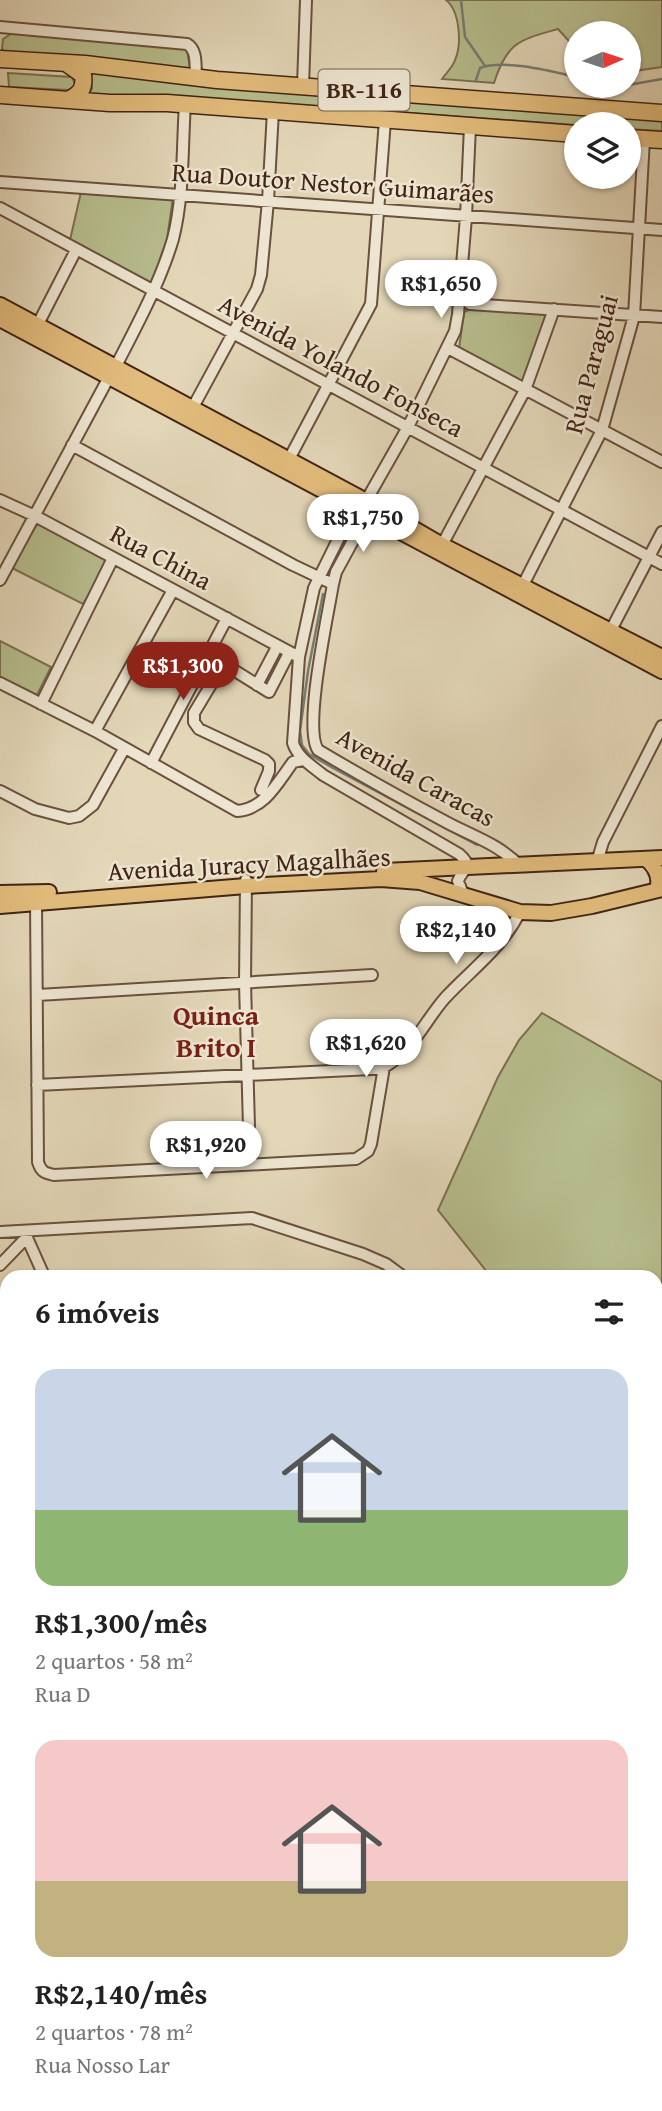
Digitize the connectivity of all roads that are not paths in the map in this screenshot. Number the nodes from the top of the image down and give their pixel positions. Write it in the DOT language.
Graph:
graph roads {
  1 [pos="306,0"];
  2 [pos="0,27"];
  3 [pos="0,59"];
  4 [pos="66,63"];
  5 [pos="195,78"];
  6 [pos="303,86"];
  7 [pos="0,96"];
  8 [pos="69,100"];
  9 [pos="185,104"];
  10 [pos="273,111"];
  11 [pos="662,113"];
  12 [pos="385,120"];
  13 [pos="470,126"];
  14 [pos="564,133"];
  15 [pos="641,139"];
  16 [pos="662,140"];
  17 [pos="0,182"];
  18 [pos="638,189"];
  19 [pos="179,195"];
  20 [pos="268,201"];
  21 [pos="0,208"];
  22 [pos="378,209"];
  23 [pos="466,216"];
  24 [pos="639,228"];
  25 [pos="662,230"];
  26 [pos="76,250"];
  27 [pos="153,292"];
  28 [pos="460,293"];
  29 [pos="471,304"];
  30 [pos="0,305"];
  31 [pos="554,309"];
  32 [pos="458,314"];
  33 [pos="634,316"];
  34 [pos="662,317"];
  35 [pos="0,319"];
  36 [pos="37,326"];
  37 [pos="231,334"];
  38 [pos="447,348"];
  39 [pos="113,372"];
  40 [pos="329,387"];
  41 [pos="525,390"];
  42 [pos="192,409"];
  43 [pos="408,427"];
  44 [pos="602,430"];
  45 [pos="72,445"];
  46 [pos="288,461"];
  47 [pos="662,462"];
  48 [pos="483,468"];
  49 [pos="0,500"];
  50 [pos="362,508"];
  51 [pos="562,510"];
  52 [pos="35,516"];
  53 [pos="662,531"];
  54 [pos="442,545"];
  55 [pos="649,557"];
  56 [pos="113,558"];
  57 [pos="662,564"];
  58 [pos="318,577"];
  59 [pos="0,580"];
  60 [pos="333,584"];
  61 [pos="523,585"];
  62 [pos="173,590"];
  63 [pos="227,618"];
  64 [pos="611,630"];
  65 [pos="277,647"];
  66 [pos="294,655"];
  67 [pos="662,657"];
  68 [pos="662,671"];
  69 [pos="0,683"];
  70 [pos="257,685"];
  71 [pos="41,704"];
  72 [pos="662,726"];
  73 [pos="95,731"];
  74 [pos="124,749"];
  75 [pos="303,760"];
  76 [pos="151,763"];
  77 [pos="261,790"];
  78 [pos="0,791"];
  79 [pos="662,858"];
  80 [pos="646,859"];
  81 [pos="597,862"];
  82 [pos="520,866"];
  83 [pos="467,868"];
  84 [pos="246,883"];
  85 [pos="659,889"];
  86 [pos="0,893"];
  87 [pos="463,894"];
  88 [pos="36,902"];
  89 [pos="0,906"];
  90 [pos="520,912"];
  91 [pos="372,975"];
  92 [pos="245,983"];
  93 [pos="38,995"];
  94 [pos="384,1067"];
  95 [pos="248,1074"];
  96 [pos="37,1085"];
  97 [pos="250,1163"];
  98 [pos="0,1232"];
  99 [pos="25,1235"];
  100 [pos="0,1265"];
  101 [pos="41,1270"];
  102 [pos="394,1270"];
  1 -- 6 [label="street"];
  2 -- 5 [label="street"];
  3 -- 4 [label="highway, BR-116"];
  4 -- 5 [label="highway, BR-116"];
  4 -- 8 [label="highway"];
  5 -- 6 [label="highway, BR-116"];
  6 -- 11 [label="highway, BR-116"];
  7 -- 8 [label="highway, BR-116"];
  8 -- 9 [label="highway, BR-116"];
  9 -- 10 [label="highway, BR-116"];
  9 -- 19 [label="street"];
  10 -- 12 [label="highway, BR-116"];
  10 -- 20 [label="street"];
  12 -- 13 [label="highway, BR-116"];
  12 -- 22 [label="street"];
  13 -- 14 [label="highway, BR-116"];
  13 -- 23 [label="street"];
  15 -- 16 [label="highway"];
  17 -- 19 [label="street, Rua Doutor Nestor Guimarães"];
  18 -- 24 [label="street, Rua Paraguai"];
  19 -- 20 [label="street, Rua Doutor Nestor Guimarães"];
  19 -- 27 [label="street"];
  20 -- 22 [label="street, Rua Doutor Nestor Guimarães"];
  20 -- 37 [label="street"];
  21 -- 26 [label="street, Avenida Yolando Fonseca"];
  22 -- 23 [label="street, Rua Doutor Nestor Guimarães"];
  22 -- 40 [label="street"];
  23 -- 24 [label="street, Rua Doutor Nestor Guimarães"];
  23 -- 28 [label="street"];
  24 -- 25 [label="street, Rua Doutor Nestor Guimarães"];
  24 -- 33 [label="street, Rua Paraguai"];
  26 -- 27 [label="street, Avenida Yolando Fonseca"];
  26 -- 36 [label="street"];
  27 -- 37 [label="street, Avenida Yolando Fonseca"];
  27 -- 39 [label="street"];
  28 -- 29 [label="street"];
  28 -- 32 [label="street"];
  29 -- 31 [label="street"];
  29 -- 32 [label="street"];
  30 -- 36 [label="main road"];
  31 -- 33 [label="street"];
  31 -- 41 [label="street"];
  32 -- 38 [label="street"];
  33 -- 34 [label="street"];
  33 -- 44 [label="street, Rua Paraguai"];
  35 -- 39 [label="main road"];
  36 -- 39 [label="main road"];
  37 -- 40 [label="street, Avenida Yolando Fonseca"];
  37 -- 42 [label="street"];
  38 -- 41 [label="street"];
  38 -- 43 [label="street"];
  39 -- 42 [label="main road"];
  39 -- 45 [label="street"];
  39 -- 50 [label="main road"];
  40 -- 43 [label="street, Avenida Yolando Fonseca"];
  40 -- 46 [label="street"];
  41 -- 44 [label="street"];
  41 -- 48 [label="street"];
  42 -- 46 [label="main road"];
  43 -- 48 [label="street, Avenida Yolando Fonseca"];
  43 -- 50 [label="street"];
  44 -- 47 [label="street"];
  44 -- 51 [label="street, Rua Paraguai"];
  45 -- 52 [label="street"];
  45 -- 58 [label="street"];
  46 -- 50 [label="main road"];
  48 -- 51 [label="street, Avenida Yolando Fonseca"];
  48 -- 54 [label="street"];
  49 -- 52 [label="street, Rua China"];
  50 -- 54 [label="main road"];
  50 -- 58 [label="street, Avenida Caracas"];
  50 -- 60 [label="street, Avenida Caracas"];
  50 -- 68 [label="main road"];
  51 -- 55 [label="street, Avenida Yolando Fonseca"];
  51 -- 61 [label="street, Rua Paraguai"];
  52 -- 56 [label="street, Rua China"];
  52 -- 59 [label="street"];
  53 -- 55 [label="street"];
  54 -- 61 [label="main road"];
  55 -- 57 [label="street, Avenida Yolando Fonseca"];
  55 -- 64 [label="street"];
  56 -- 62 [label="street, Rua China"];
  56 -- 71 [label="street"];
  58 -- 60 [label="street"];
  58 -- 66 [label="street, Avenida Caracas"];
  60 -- 82 [label="street, Avenida Caracas"];
  61 -- 64 [label="main road"];
  62 -- 63 [label="street, Rua China"];
  62 -- 73 [label="street"];
  63 -- 65 [label="street, Rua China"];
  63 -- 76 [label="street"];
  64 -- 67 [label="main road"];
  65 -- 66 [label="street, Rua China"];
  65 -- 70 [label="street"];
  66 -- 70 [label="street"];
  66 -- 75 [label="street, Avenida Caracas"];
  69 -- 71 [label="street"];
  70 -- 77 [label="street"];
  71 -- 73 [label="street"];
  72 -- 81 [label="street"];
  73 -- 74 [label="street"];
  74 -- 76 [label="street"];
  74 -- 78 [label="street"];
  75 -- 76 [label="street"];
  75 -- 83 [label="street, Avenida Caracas"];
  79 -- 80 [label="main road, Avenida Juracy Magalhães"];
  80 -- 81 [label="main road, Avenida Juracy Magalhães"];
  80 -- 85 [label="main road"];
  81 -- 82 [label="main road, Avenida Juracy Magalhães"];
  82 -- 83 [label="main road, Avenida Juracy Magalhães"];
  83 -- 84 [label="main road, Avenida Juracy Magalhães"];
  83 -- 87 [label="street"];
  84 -- 86 [label="main road, Avenida Juracy Magalhães"];
  84 -- 87 [label="main road, Avenida Juracy Magalhães"];
  84 -- 88 [label="main road, Avenida Juracy Magalhães"];
  84 -- 92 [label="street"];
  85 -- 90 [label="main road, Avenida Juracy Magalhães"];
  87 -- 90 [label="main road, Avenida Juracy Magalhães"];
  88 -- 89 [label="main road, Avenida Juracy Magalhães"];
  88 -- 93 [label="street"];
  90 -- 94 [label="street"];
  91 -- 92 [label="street"];
  92 -- 93 [label="street"];
  92 -- 95 [label="street"];
  93 -- 96 [label="street"];
  94 -- 95 [label="street"];
  94 -- 97 [label="street"];
  95 -- 96 [label="street"];
  95 -- 97 [label="street"];
  96 -- 97 [label="street"];
  98 -- 99 [label="street"];
  99 -- 100 [label="street"];
  99 -- 101 [label="street"];
  99 -- 102 [label="street"];
}
